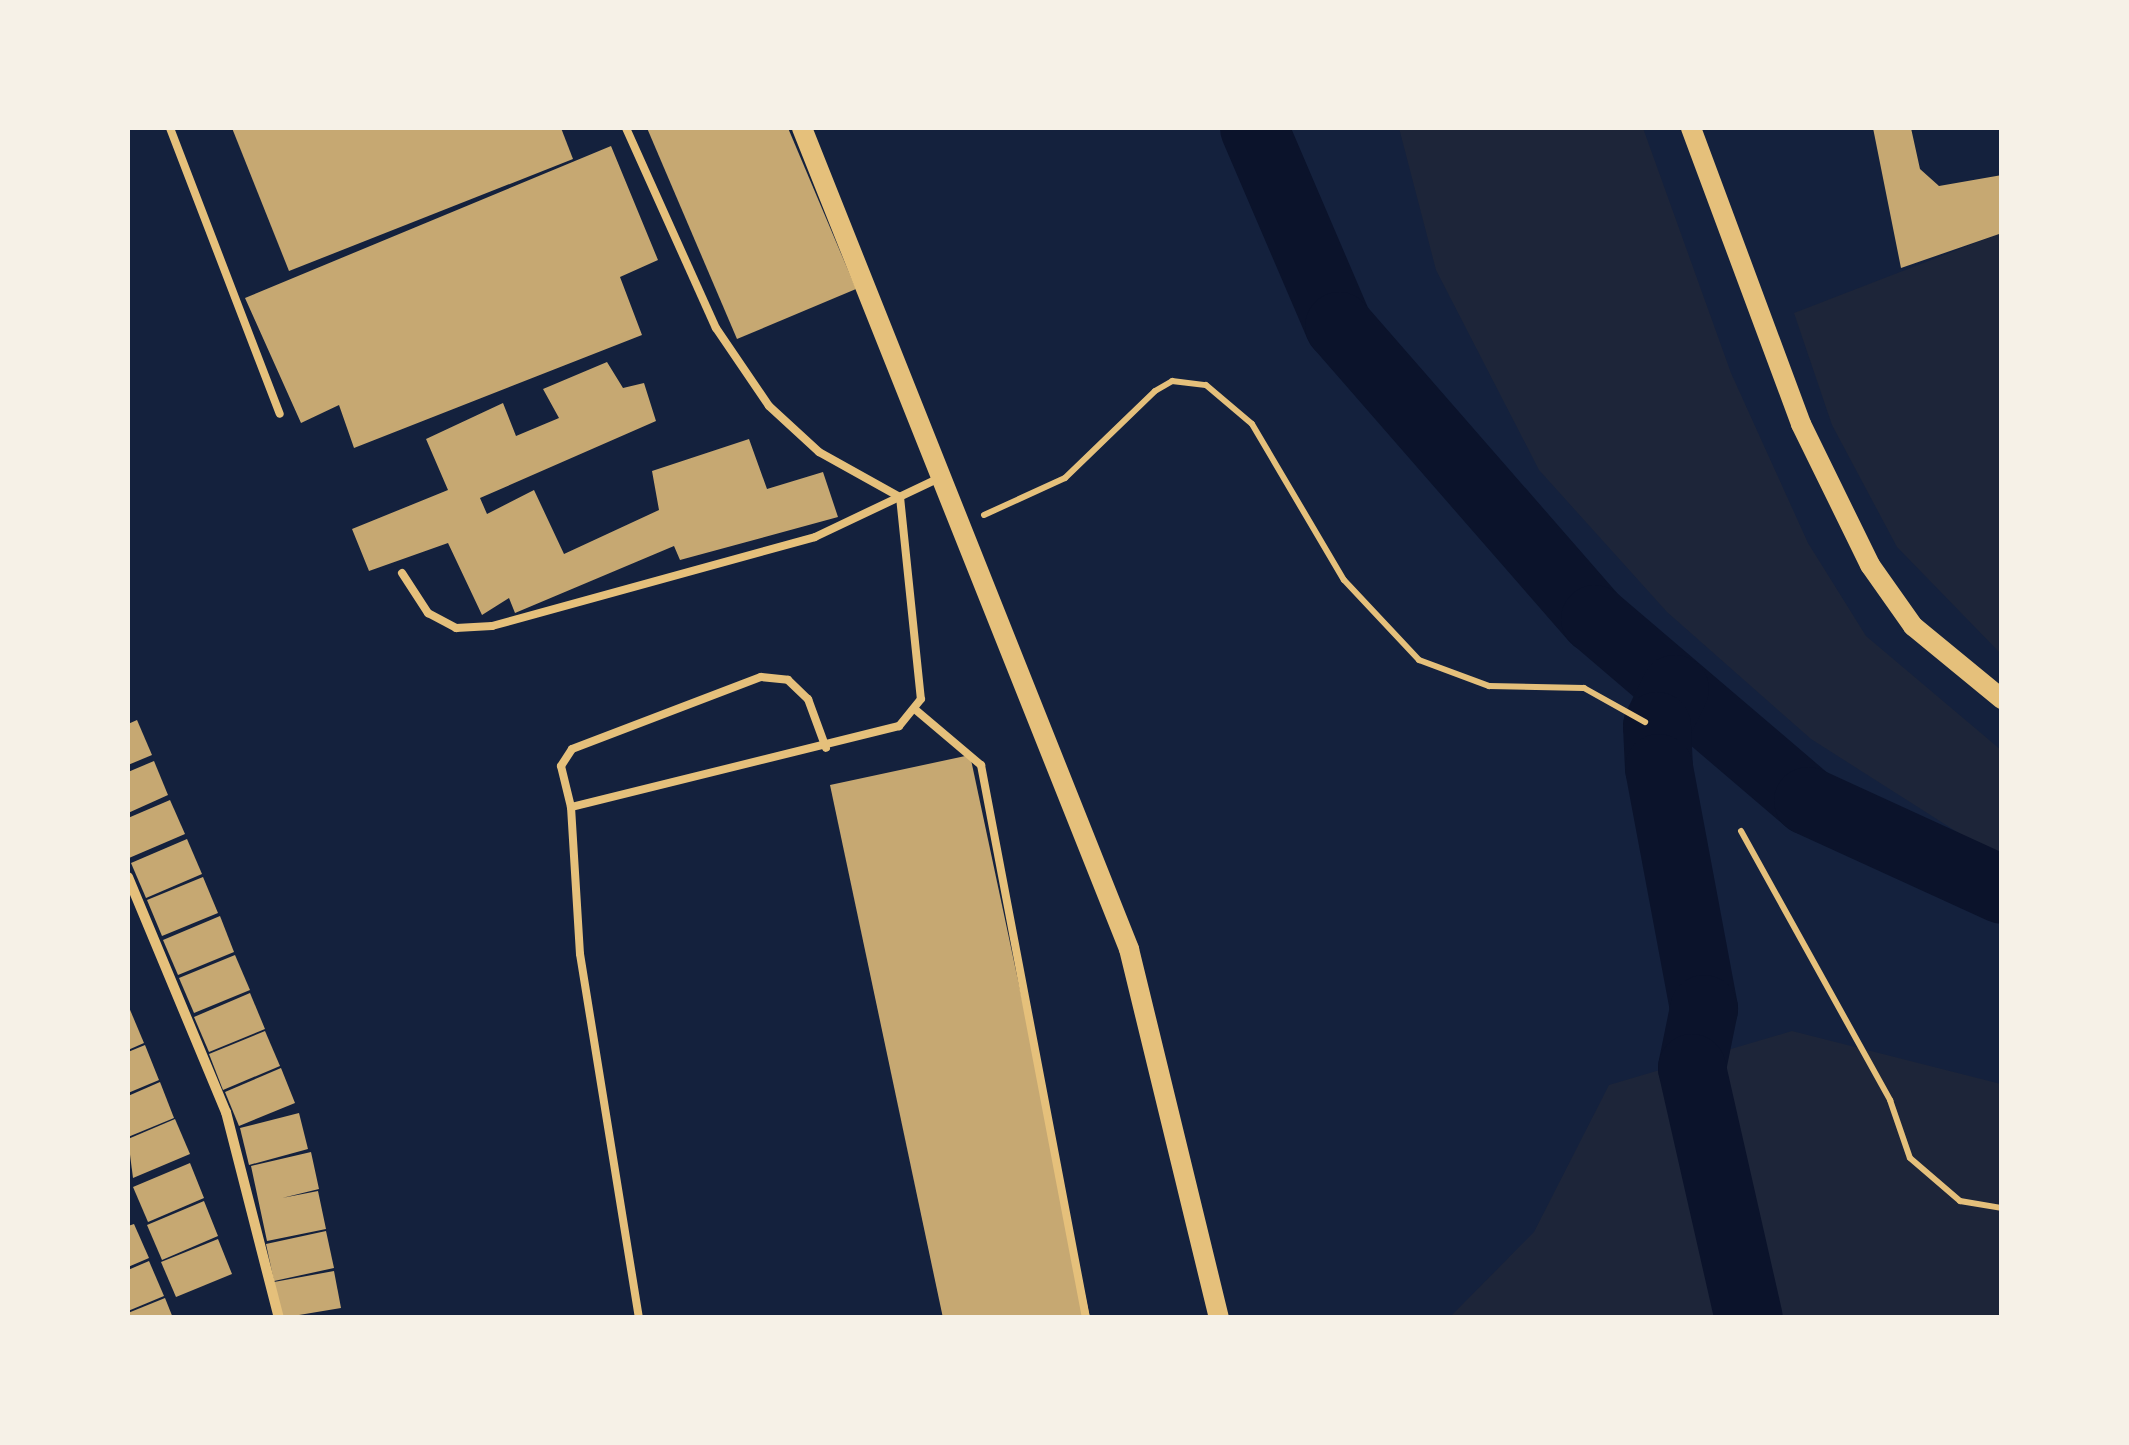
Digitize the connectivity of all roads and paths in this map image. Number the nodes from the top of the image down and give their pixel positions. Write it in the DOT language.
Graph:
graph roads {
  1 [pos="170,128"];
  2 [pos="626,128"];
  3 [pos="802,128"];
  4 [pos="1691,128"];
  5 [pos="280,414"];
  6 [pos="946,475"];
  7 [pos="900,498"];
  8 [pos="964,520"];
  9 [pos="402,574"];
  10 [pos="2002,698"];
  11 [pos="916,711"];
  12 [pos="1644,722"];
  13 [pos="826,748"];
  14 [pos="571,806"];
  15 [pos="1741,831"];
  16 [pos="128,877"];
  17 [pos="2002,1208"];
  18 [pos="279,1318"];
  19 [pos="639,1318"];
  20 [pos="1086,1318"];
  21 [pos="1219,1318"];
  1 -- 5 [label="lane"];
  2 -- 7 [label="lane"];
  3 -- 6 [label="main road"];
  4 -- 10 [label="main road"];
  6 -- 7 [label="lane"];
  6 -- 8 [label="main road"];
  7 -- 9 [label="lane"];
  7 -- 11 [label="lane"];
  8 -- 12 [label="path"];
  8 -- 21 [label="main road"];
  11 -- 13 [label="lane"];
  11 -- 20 [label="lane"];
  13 -- 14 [label="lane"];
  13 -- 14 [label="lane"];
  14 -- 19 [label="lane"];
  15 -- 17 [label="path"];
  16 -- 18 [label="street"];
}
